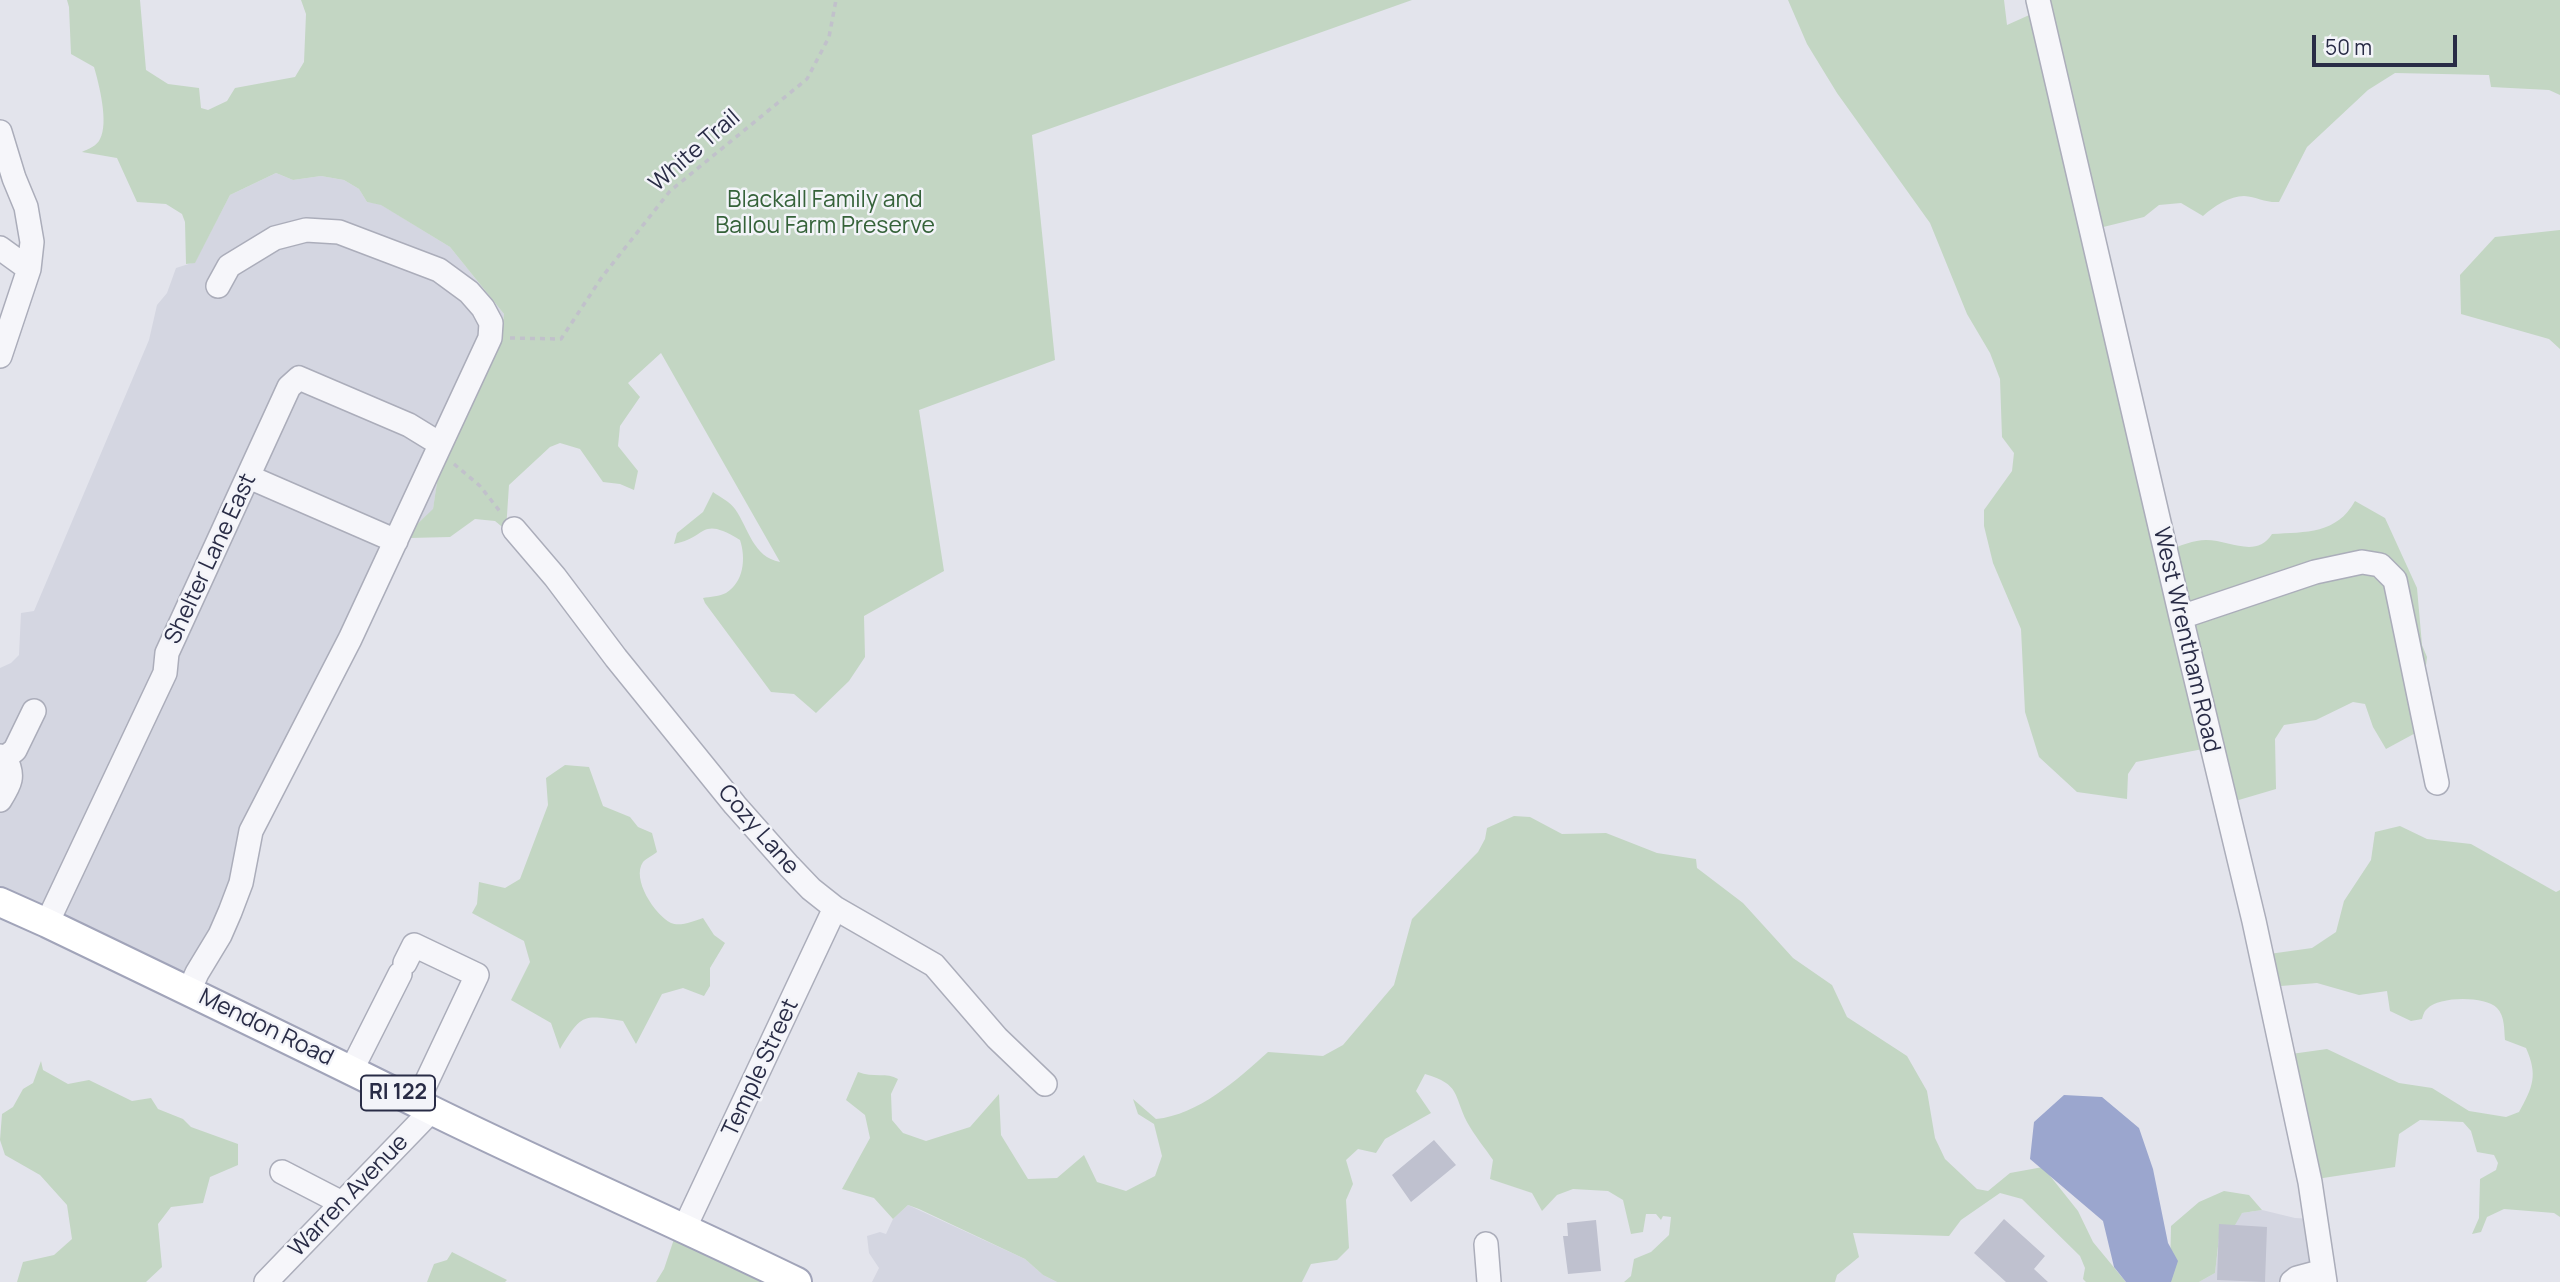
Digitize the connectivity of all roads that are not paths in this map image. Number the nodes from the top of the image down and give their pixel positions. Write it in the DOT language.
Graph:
graph roads {
  1 [pos="2038,0"];
  2 [pos="0,132"];
  3 [pos="0,248"];
  4 [pos="29,269"];
  5 [pos="218,286"];
  6 [pos="0,356"];
  7 [pos="438,449"];
  8 [pos="249,477"];
  9 [pos="514,529"];
  10 [pos="396,541"];
  11 [pos="2180,617"];
  12 [pos="34,711"];
  13 [pos="2,757"];
  14 [pos="2437,783"];
  15 [pos="0,800"];
  16 [pos="0,902"];
  17 [pos="835,908"];
  18 [pos="47,923"];
  19 [pos="189,991"];
  20 [pos="352,1069"];
  21 [pos="1045,1084"];
  22 [pos="424,1106"];
  23 [pos="282,1172"];
  24 [pos="342,1203"];
  25 [pos="685,1227"];
  26 [pos="1486,1244"];
  27 [pos="2324,1277"];
  28 [pos="266,1282"];
  29 [pos="797,1282"];
  30 [pos="1489,1282"];
  31 [pos="2292,1282"];
  1 -- 11 [label="street, West Wrentham Road"];
  2 -- 4 [label="street"];
  3 -- 4 [label="street"];
  4 -- 6 [label="street"];
  5 -- 7 [label="street"];
  7 -- 8 [label="street, Shelter Lane East"];
  7 -- 10 [label="street"];
  8 -- 10 [label="street"];
  8 -- 18 [label="street, Shelter Lane East"];
  9 -- 17 [label="street, Cozy Lane"];
  10 -- 19 [label="street"];
  11 -- 14 [label="street"];
  11 -- 27 [label="street, West Wrentham Road"];
  12 -- 13 [label="street"];
  13 -- 15 [label="street"];
  16 -- 18 [label="main road, Mendon Road / RI 122"];
  17 -- 21 [label="street, Cozy Lane"];
  17 -- 25 [label="street, Temple Street"];
  18 -- 19 [label="main road, Mendon Road / RI 122"];
  19 -- 20 [label="main road, Mendon Road / RI 122"];
  20 -- 22 [label="main road, Mendon Road / RI 122"];
  20 -- 22 [label="street, Warren Avenue"];
  22 -- 24 [label="street, Warren Avenue"];
  22 -- 25 [label="main road, Mendon Road / RI 122"];
  23 -- 24 [label="street"];
  24 -- 28 [label="street, Warren Avenue"];
  25 -- 29 [label="main road, Mendon Road / RI 122"];
  26 -- 30 [label="street"];
  27 -- 31 [label="street"];
}
